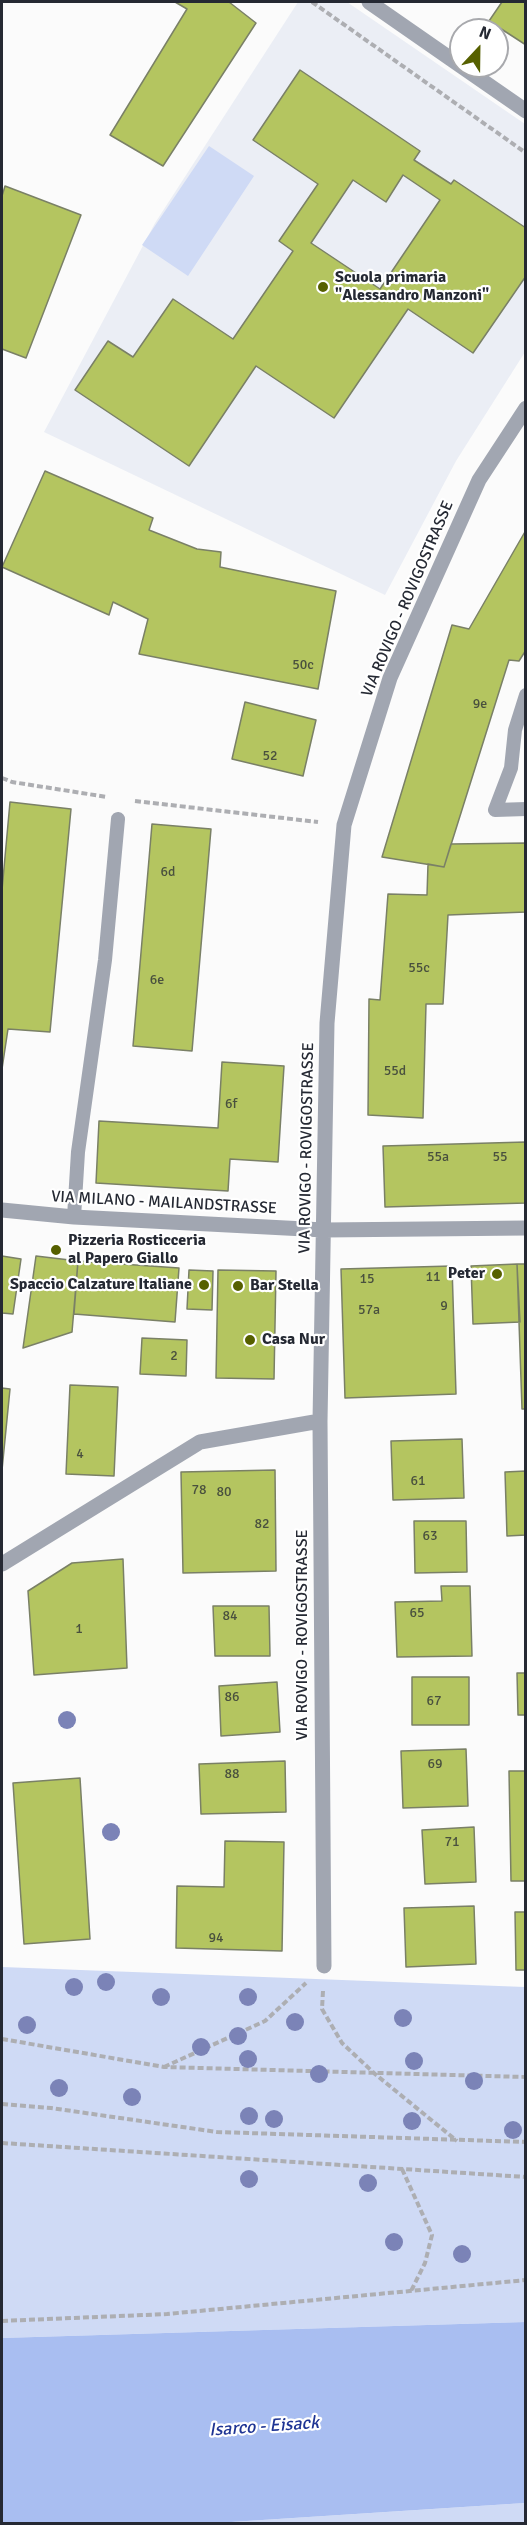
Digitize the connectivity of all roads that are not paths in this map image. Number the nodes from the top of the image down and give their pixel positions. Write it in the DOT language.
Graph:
graph roads {
  1 [pos="369,2"];
  2 [pos="449,58"];
  3 [pos="478,78"];
  4 [pos="525,111"];
  5 [pos="525,408"];
  6 [pos="525,695"];
  7 [pos="525,809"];
  8 [pos="118,819"];
  9 [pos="2,1210"];
  10 [pos="74,1217"];
  11 [pos="525,1228"];
  12 [pos="324,1230"];
  13 [pos="320,1421"];
  14 [pos="2,1563"];
  15 [pos="324,1966"];
  1 -- 2 [label="street"];
  3 -- 4 [label="street"];
  5 -- 12 [label="street, VIA ROVIGO - ROVIGOSTRASSE"];
  6 -- 7 [label="lane"];
  8 -- 10 [label="lane"];
  9 -- 10 [label="street, VIA MILANO - MAILANDSTRASSE"];
  10 -- 12 [label="street, VIA MILANO - MAILANDSTRASSE"];
  11 -- 12 [label="street, VIA MILANO - MAILANDSTRASSE"];
  12 -- 13 [label="street, VIA ROVIGO - ROVIGOSTRASSE"];
  13 -- 14 [label="street"];
  13 -- 15 [label="street, VIA ROVIGO - ROVIGOSTRASSE"];
}
